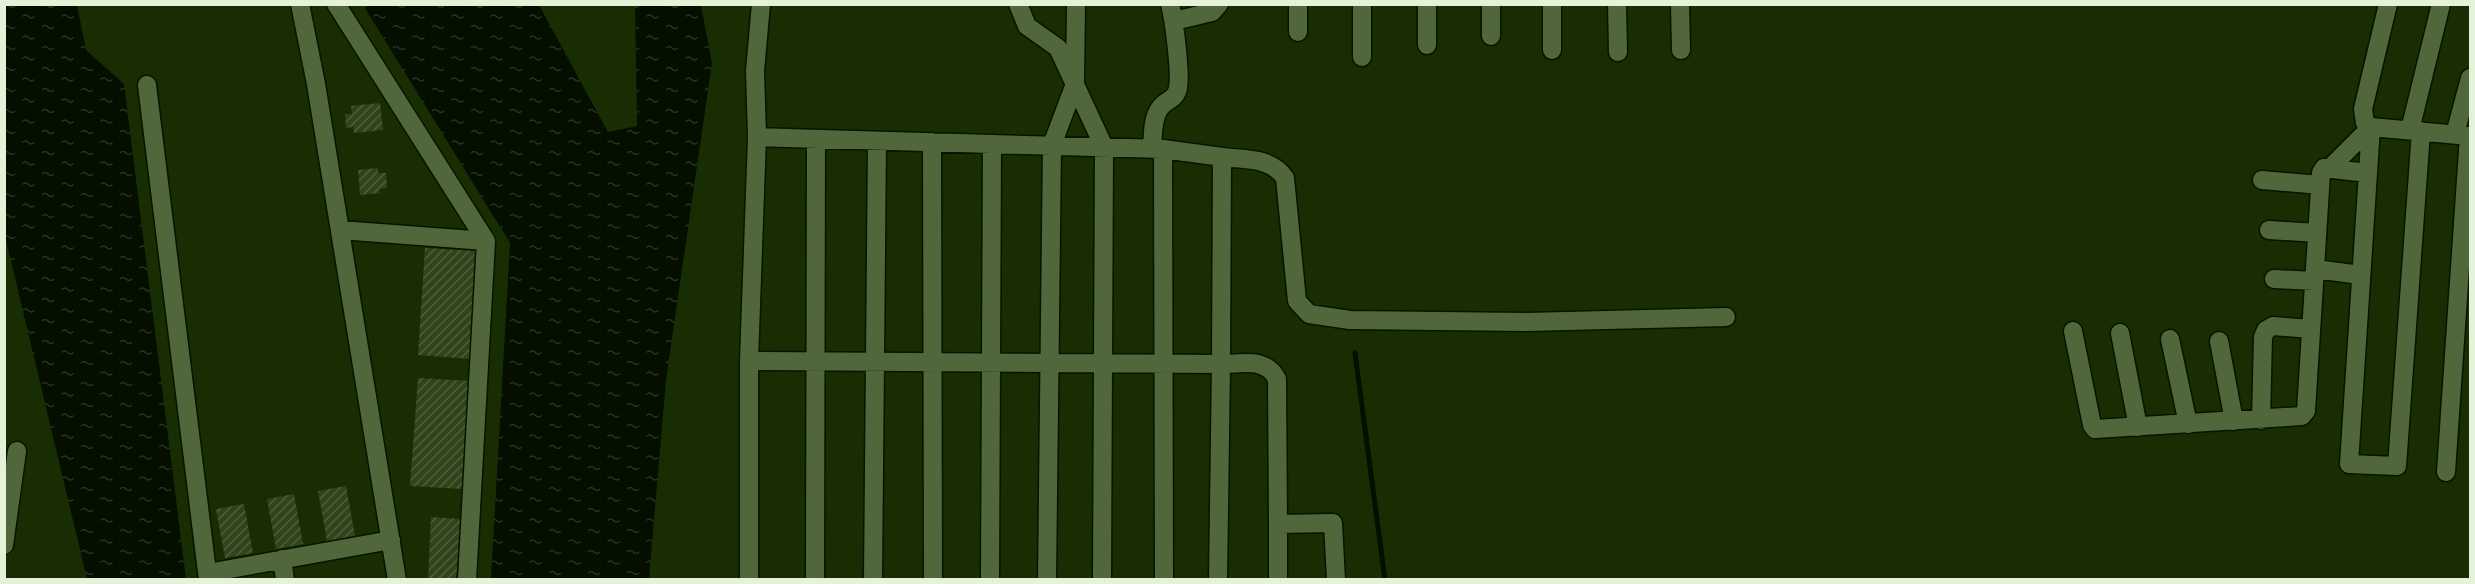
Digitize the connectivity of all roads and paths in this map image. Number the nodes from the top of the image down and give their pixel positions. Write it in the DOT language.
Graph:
graph roads {
  1 [pos="300,4"];
  2 [pos="336,4"];
  3 [pos="761,4"];
  4 [pos="1018,4"];
  5 [pos="1076,4"];
  6 [pos="1219,4"];
  7 [pos="1298,4"];
  8 [pos="1362,4"];
  9 [pos="1427,4"];
  10 [pos="1491,4"];
  11 [pos="1552,4"];
  12 [pos="1617,4"];
  13 [pos="1680,4"];
  14 [pos="2388,4"];
  15 [pos="2441,4"];
  16 [pos="1172,13"];
  17 [pos="1298,33"];
  18 [pos="1491,36"];
  19 [pos="1427,45"];
  20 [pos="1552,50"];
  21 [pos="1681,50"];
  22 [pos="1618,52"];
  23 [pos="1362,57"];
  24 [pos="2470,78"];
  25 [pos="147,84"];
  26 [pos="1075,84"];
  27 [pos="2371,127"];
  28 [pos="2415,130"];
  29 [pos="2465,135"];
  30 [pos="756,137"];
  31 [pos="816,139"];
  32 [pos="877,141"];
  33 [pos="932,142"];
  34 [pos="992,144"];
  35 [pos="1052,145"];
  36 [pos="1104,147"];
  37 [pos="1158,149"];
  38 [pos="1222,157"];
  39 [pos="2331,167"];
  40 [pos="2368,173"];
  41 [pos="2262,180"];
  42 [pos="2320,185"];
  43 [pos="340,230"];
  44 [pos="2269,230"];
  45 [pos="2317,232"];
  46 [pos="486,241"];
  47 [pos="2314,275"];
  48 [pos="2361,275"];
  49 [pos="2274,279"];
  50 [pos="1726,317"];
  51 [pos="2311,329"];
  52 [pos="2073,331"];
  53 [pos="2120,333"];
  54 [pos="2170,339"];
  55 [pos="2219,341"];
  56 [pos="749,362"];
  57 [pos="816,362"];
  58 [pos="874,362"];
  59 [pos="932,362"];
  60 [pos="991,363"];
  61 [pos="1050,363"];
  62 [pos="1103,363"];
  63 [pos="1164,364"];
  64 [pos="1221,364"];
  65 [pos="2261,420"];
  66 [pos="2234,421"];
  67 [pos="2188,424"];
  68 [pos="2138,427"];
  69 [pos="17,451"];
  70 [pos="2446,472"];
  71 [pos="1278,524"];
  72 [pos="391,540"];
  73 [pos="4,545"];
  74 [pos="282,559"];
  75 [pos="208,576"];
  76 [pos="285,579"];
  77 [pos="397,579"];
  78 [pos="467,579"];
  79 [pos="749,579"];
  80 [pos="815,579"];
  81 [pos="873,579"];
  82 [pos="933,579"];
  83 [pos="990,579"];
  84 [pos="1047,579"];
  85 [pos="1102,579"];
  86 [pos="1164,579"];
  87 [pos="1218,579"];
  88 [pos="1278,579"];
  89 [pos="1336,579"];
  1 -- 43 [label="street"];
  2 -- 46 [label="street"];
  3 -- 30 [label="street"];
  4 -- 26 [label="street"];
  5 -- 26 [label="street"];
  6 -- 16 [label="street"];
  7 -- 17 [label="street"];
  8 -- 23 [label="street"];
  9 -- 19 [label="street"];
  10 -- 18 [label="street"];
  11 -- 20 [label="street"];
  12 -- 22 [label="street"];
  13 -- 21 [label="street"];
  14 -- 27 [label="street"];
  15 -- 28 [label="street"];
  16 -- 37 [label="street"];
  24 -- 29 [label="street"];
  25 -- 75 [label="street"];
  26 -- 35 [label="street"];
  26 -- 36 [label="street"];
  27 -- 28 [label="street"];
  27 -- 39 [label="street"];
  27 -- 40 [label="street"];
  28 -- 29 [label="street"];
  28 -- 48 [label="street"];
  29 -- 70 [label="street"];
  30 -- 31 [label="street"];
  30 -- 56 [label="street"];
  31 -- 32 [label="street"];
  31 -- 57 [label="street"];
  32 -- 33 [label="street"];
  32 -- 58 [label="street"];
  33 -- 34 [label="street"];
  33 -- 59 [label="street"];
  34 -- 35 [label="street"];
  34 -- 60 [label="street"];
  35 -- 36 [label="street"];
  35 -- 61 [label="street"];
  36 -- 37 [label="street"];
  36 -- 62 [label="street"];
  37 -- 38 [label="street"];
  37 -- 63 [label="street"];
  38 -- 50 [label="street"];
  38 -- 64 [label="street"];
  39 -- 40 [label="street"];
  39 -- 42 [label="street"];
  40 -- 48 [label="street"];
  41 -- 42 [label="street"];
  42 -- 45 [label="street"];
  43 -- 46 [label="street"];
  43 -- 72 [label="street"];
  44 -- 45 [label="street"];
  45 -- 47 [label="street"];
  46 -- 78 [label="street"];
  47 -- 48 [label="street"];
  47 -- 49 [label="street"];
  47 -- 51 [label="street"];
  51 -- 65 [label="street"];
  51 -- 65 [label="street"];
  52 -- 68 [label="street"];
  53 -- 68 [label="street"];
  54 -- 67 [label="street"];
  55 -- 66 [label="street"];
  56 -- 57 [label="street"];
  56 -- 79 [label="street"];
  57 -- 58 [label="street"];
  57 -- 80 [label="street"];
  58 -- 59 [label="street"];
  58 -- 81 [label="street"];
  59 -- 60 [label="street"];
  59 -- 82 [label="street"];
  60 -- 61 [label="street"];
  60 -- 83 [label="street"];
  61 -- 62 [label="street"];
  61 -- 84 [label="street"];
  62 -- 63 [label="street"];
  62 -- 85 [label="street"];
  63 -- 64 [label="street"];
  63 -- 86 [label="street"];
  64 -- 71 [label="street"];
  64 -- 87 [label="street"];
  65 -- 66 [label="street"];
  66 -- 67 [label="street"];
  67 -- 68 [label="street"];
  69 -- 73 [label="street"];
  71 -- 88 [label="street"];
  71 -- 89 [label="street"];
  72 -- 74 [label="street"];
  72 -- 77 [label="street"];
  74 -- 75 [label="street"];
  74 -- 76 [label="street"];
}
